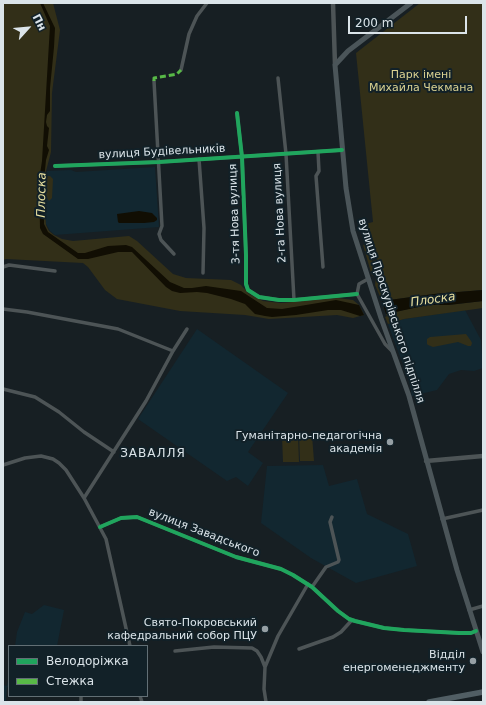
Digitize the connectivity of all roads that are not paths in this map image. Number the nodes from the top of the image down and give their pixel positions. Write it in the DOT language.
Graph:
graph roads {
  1 [pos="207,3"];
  2 [pos="333,3"];
  3 [pos="412,3"];
  4 [pos="335,65"];
  5 [pos="181,70"];
  6 [pos="278,78"];
  7 [pos="154,81"];
  8 [pos="237,113"];
  9 [pos="342,150"];
  10 [pos="318,152"];
  11 [pos="286,154"];
  12 [pos="242,157"];
  13 [pos="199,159"];
  14 [pos="159,162"];
  15 [pos="55,166"];
  16 [pos="174,254"];
  17 [pos="3,267"];
  18 [pos="323,267"];
  19 [pos="56,271"];
  20 [pos="203,273"];
  21 [pos="368,279"];
  22 [pos="357,294"];
  23 [pos="294,300"];
  24 [pos="3,309"];
  25 [pos="187,329"];
  26 [pos="173,351"];
  27 [pos="393,352"];
  28 [pos="3,389"];
  29 [pos="114,452"];
  30 [pos="483,456"];
  31 [pos="426,461"];
  32 [pos="3,465"];
  33 [pos="84,498"];
  34 [pos="483,510"];
  35 [pos="332,516"];
  36 [pos="442,519"];
  37 [pos="100,527"];
  38 [pos="308,584"];
  39 [pos="312,587"];
  40 [pos="483,606"];
  41 [pos="469,610"];
  42 [pos="352,620"];
  43 [pos="476,631"];
  44 [pos="130,645"];
  45 [pos="299,649"];
  46 [pos="175,651"];
  47 [pos="483,652"];
  48 [pos="265,668"];
  49 [pos="483,692"];
  50 [pos="266,702"];
  51 [pos="429,702"];
  1 -- 5 [label="street"];
  2 -- 4 [label="street"];
  3 -- 4 [label="main road"];
  4 -- 9 [label="main road, вулиця Проскурівського підпілля"];
  6 -- 11 [label="street, 2-га Нова вулиця"];
  7 -- 14 [label="street"];
  8 -- 12 [label="street, 3-тя Нова вулиця"];
  9 -- 10 [label="street, вулиця Будівельників"];
  9 -- 21 [label="main road, вулиця Проскурівського підпілля"];
  10 -- 11 [label="street, вулиця Будівельників"];
  10 -- 18 [label="street"];
  11 -- 12 [label="street, вулиця Будівельників"];
  11 -- 23 [label="street, 2-га Нова вулиця"];
  12 -- 13 [label="street, вулиця Будівельників"];
  12 -- 23 [label="street, 3-тя Нова вулиця"];
  13 -- 14 [label="street, вулиця Будівельників"];
  13 -- 20 [label="street"];
  14 -- 15 [label="street, вулиця Будівельників"];
  14 -- 16 [label="street"];
  17 -- 19 [label="street"];
  21 -- 22 [label="street"];
  21 -- 27 [label="main road, вулиця Проскурівського підпілля"];
  22 -- 23 [label="street"];
  22 -- 27 [label="street"];
  24 -- 26 [label="street"];
  25 -- 26 [label="street"];
  26 -- 29 [label="street"];
  27 -- 31 [label="main road, вулиця Проскурівського підпілля"];
  28 -- 29 [label="street"];
  29 -- 33 [label="street"];
  30 -- 31 [label="street"];
  31 -- 36 [label="main road, вулиця Проскурівського підпілля"];
  32 -- 33 [label="street"];
  33 -- 37 [label="street"];
  34 -- 36 [label="street"];
  35 -- 39 [label="street"];
  36 -- 41 [label="main road, вулиця Проскурівського підпілля"];
  37 -- 38 [label="street, вулиця Завадського"];
  37 -- 44 [label="street"];
  38 -- 39 [label="street, вулиця Завадського"];
  38 -- 48 [label="street"];
  39 -- 42 [label="street, вулиця Завадського"];
  40 -- 41 [label="street"];
  41 -- 43 [label="main road, вулиця Проскурівського підпілля"];
  42 -- 43 [label="street, вулиця Завадського"];
  42 -- 45 [label="street"];
  43 -- 47 [label="main road, вулиця Проскурівського підпілля"];
  46 -- 48 [label="street"];
  48 -- 50 [label="street"];
  49 -- 51 [label="main road"];
}
